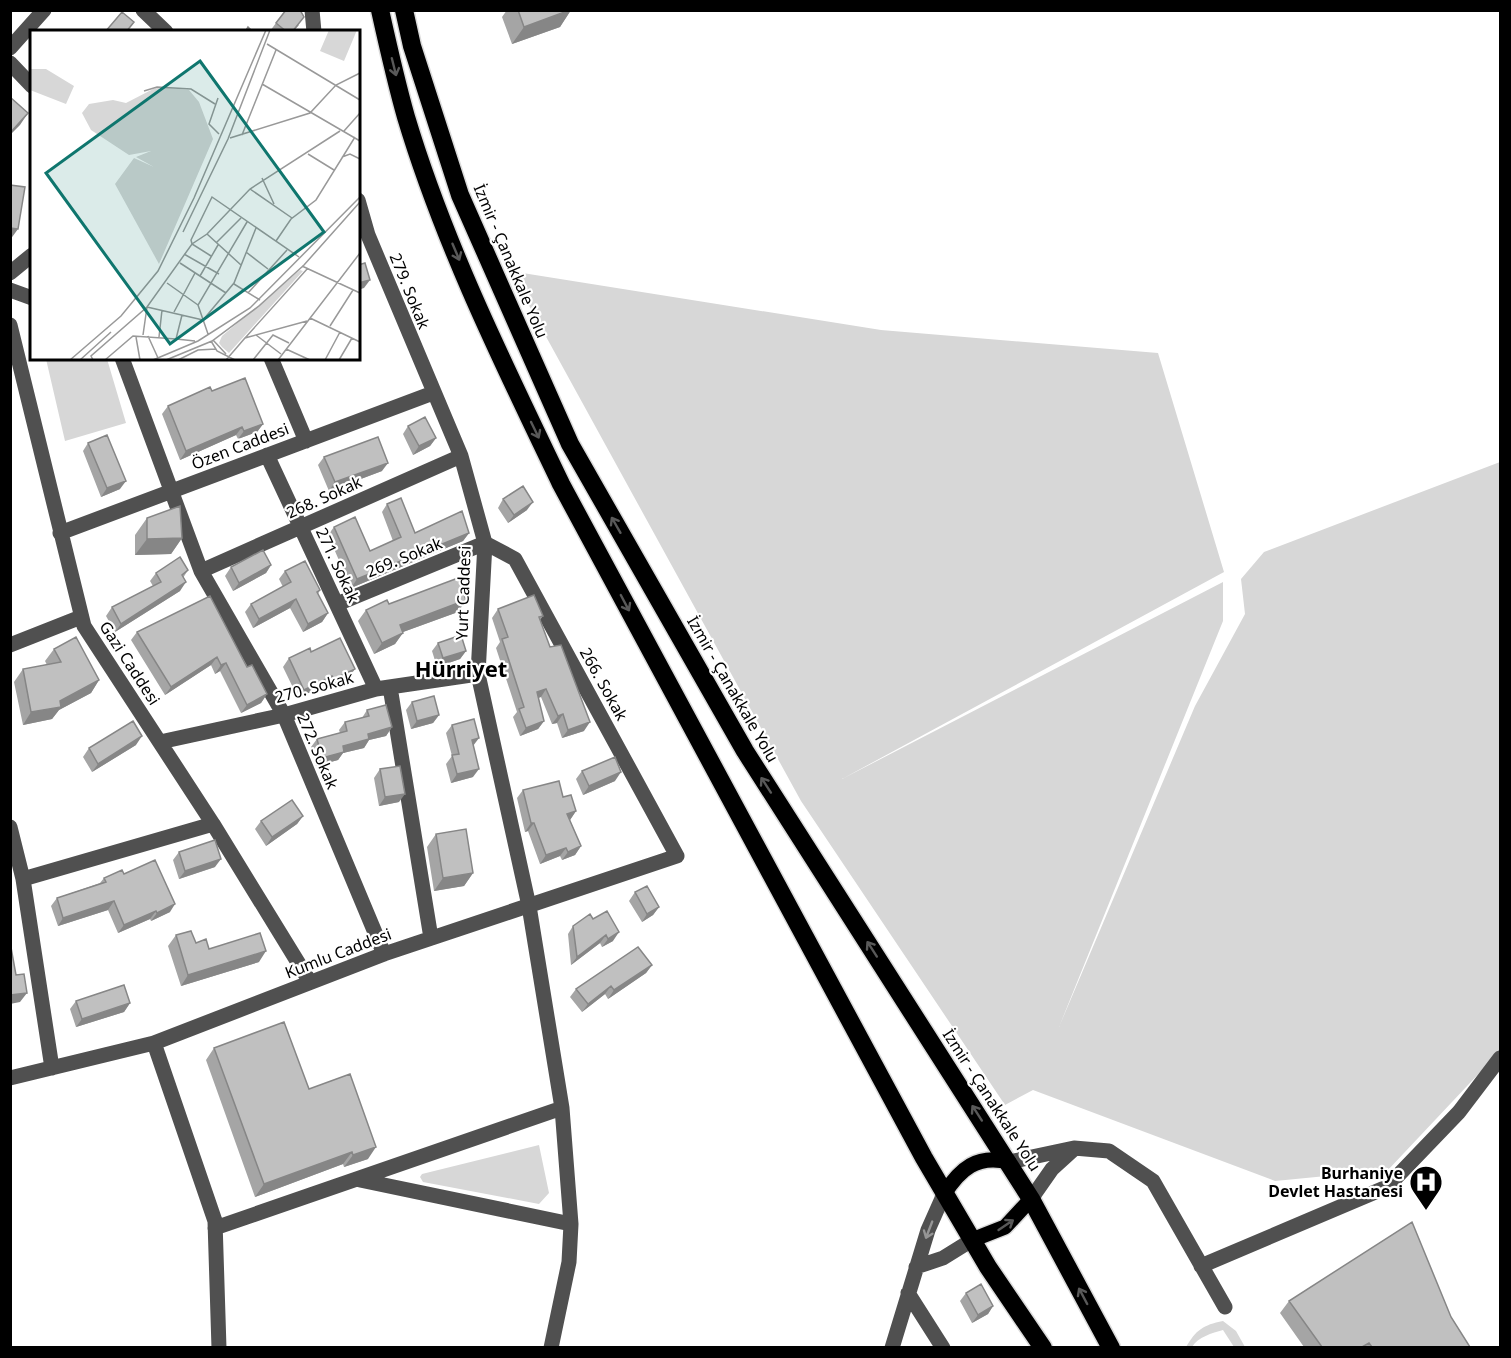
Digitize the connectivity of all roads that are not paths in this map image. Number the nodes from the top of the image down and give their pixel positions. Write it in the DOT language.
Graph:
graph roads {
  1 [pos="44,10"];
  2 [pos="143,10"];
  3 [pos="298,10"];
  4 [pos="380,10"];
  5 [pos="404,10"];
  6 [pos="310,24"];
  7 [pos="164,30"];
  8 [pos="10,48"];
  9 [pos="10,63"];
  10 [pos="30,84"];
  11 [pos="360,214"];
  12 [pos="363,236"];
  13 [pos="30,257"];
  14 [pos="10,273"];
  15 [pos="10,290"];
  16 [pos="30,297"];
  17 [pos="10,325"];
  18 [pos="123,360"];
  19 [pos="272,360"];
  20 [pos="433,393"];
  21 [pos="306,441"];
  22 [pos="267,455"];
  23 [pos="461,456"];
  24 [pos="171,491"];
  25 [pos="300,527"];
  26 [pos="60,533"];
  27 [pos="485,543"];
  28 [pos="201,571"];
  29 [pos="337,604"];
  30 [pos="81,616"];
  31 [pos="10,645"];
  32 [pos="478,674"];
  33 [pos="383,688"];
  34 [pos="284,715"];
  35 [pos="160,742"];
  36 [pos="213,824"];
  37 [pos="10,827"];
  38 [pos="677,856"];
  39 [pos="23,879"];
  40 [pos="529,906"];
  41 [pos="431,938"];
  42 [pos="384,954"];
  43 [pos="310,982"];
  44 [pos="154,1043"];
  45 [pos="1500,1058"];
  46 [pos="52,1068"];
  47 [pos="10,1078"];
  48 [pos="562,1108"];
  49 [pos="1074,1148"];
  50 [pos="1009,1162"];
  51 [pos="358,1180"];
  52 [pos="944,1194"];
  53 [pos="1032,1199"];
  54 [pos="571,1224"];
  55 [pos="215,1228"];
  56 [pos="972,1240"];
  57 [pos="1201,1266"];
  58 [pos="916,1267"];
  59 [pos="908,1293"];
  60 [pos="1225,1307"];
  61 [pos="219,1347"];
  62 [pos="551,1347"];
  63 [pos="892,1347"];
  64 [pos="943,1347"];
  65 [pos="1043,1347"];
  66 [pos="1111,1347"];
  1 -- 8 [label="street"];
  2 -- 7 [label="street"];
  3 -- 6 [label="street"];
  4 -- 52 [label="highway, one-way"];
  50 -- 5 [label="highway, İzmir - Çanakkale Yolu, one-way"];
  9 -- 10 [label="street"];
  11 -- 12 [label="street, 279. Sokak"];
  12 -- 20 [label="street, 279. Sokak"];
  13 -- 14 [label="street"];
  15 -- 16 [label="street"];
  17 -- 26 [label="street, Gazi Caddesi"];
  18 -- 24 [label="street, 272. Sokak"];
  19 -- 21 [label="street"];
  20 -- 21 [label="street, Özen Caddesi"];
  20 -- 23 [label="street, Yurt Caddesi"];
  21 -- 22 [label="street, Özen Caddesi"];
  22 -- 24 [label="street, Özen Caddesi"];
  22 -- 25 [label="street, 271. Sokak"];
  23 -- 25 [label="street, 268. Sokak"];
  23 -- 27 [label="street, Yurt Caddesi"];
  24 -- 26 [label="street, Özen Caddesi"];
  24 -- 28 [label="street, 272. Sokak"];
  25 -- 28 [label="street, 268. Sokak"];
  25 -- 29 [label="street, 271. Sokak"];
  26 -- 30 [label="street, Gazi Caddesi"];
  27 -- 29 [label="street, 269. Sokak"];
  27 -- 32 [label="street, Yurt Caddesi"];
  27 -- 38 [label="street, 266. Sokak"];
  28 -- 34 [label="street, 272. Sokak"];
  29 -- 33 [label="street, 271. Sokak"];
  30 -- 31 [label="street"];
  30 -- 35 [label="street, Gazi Caddesi"];
  32 -- 33 [label="street, 270. Sokak"];
  32 -- 40 [label="street, Yurt Caddesi"];
  33 -- 34 [label="street, 270. Sokak"];
  33 -- 41 [label="street, 271. Sokak"];
  34 -- 35 [label="street, 270. Sokak"];
  34 -- 42 [label="street, 272. Sokak"];
  35 -- 36 [label="street, Gazi Caddesi"];
  36 -- 39 [label="street"];
  36 -- 43 [label="street, Gazi Caddesi"];
  37 -- 39 [label="street"];
  38 -- 40 [label="street, Kumlu Caddesi"];
  39 -- 46 [label="street"];
  40 -- 41 [label="street, Kumlu Caddesi"];
  40 -- 48 [label="street, Yurt Caddesi"];
  41 -- 42 [label="street, Kumlu Caddesi"];
  42 -- 43 [label="street, Kumlu Caddesi"];
  43 -- 44 [label="street, Kumlu Caddesi"];
  44 -- 46 [label="street, Kumlu Caddesi"];
  44 -- 55 [label="street"];
  45 -- 57 [label="street"];
  46 -- 47 [label="street, Kumlu Caddesi"];
  48 -- 51 [label="street"];
  48 -- 54 [label="street, Yurt Caddesi"];
  49 -- 50 [label="street"];
  49 -- 53 [label="street"];
  49 -- 57 [label="street"];
  50 -- 52 [label="main road"];
  50 -- 53 [label="highway, İzmir - Çanakkale Yolu"];
  51 -- 54 [label="street"];
  51 -- 55 [label="street"];
  52 -- 56 [label="highway"];
  52 -- 58 [label="street, one-way"];
  56 -- 53 [label="main road, one-way"];
  66 -- 53 [label="highway, İzmir - Çanakkale Yolu, one-way"];
  54 -- 62 [label="street, Yurt Caddesi"];
  55 -- 61 [label="street"];
  56 -- 58 [label="street"];
  56 -- 65 [label="highway"];
  57 -- 60 [label="street"];
  58 -- 59 [label="street"];
  59 -- 63 [label="street"];
  59 -- 64 [label="street"];
}
